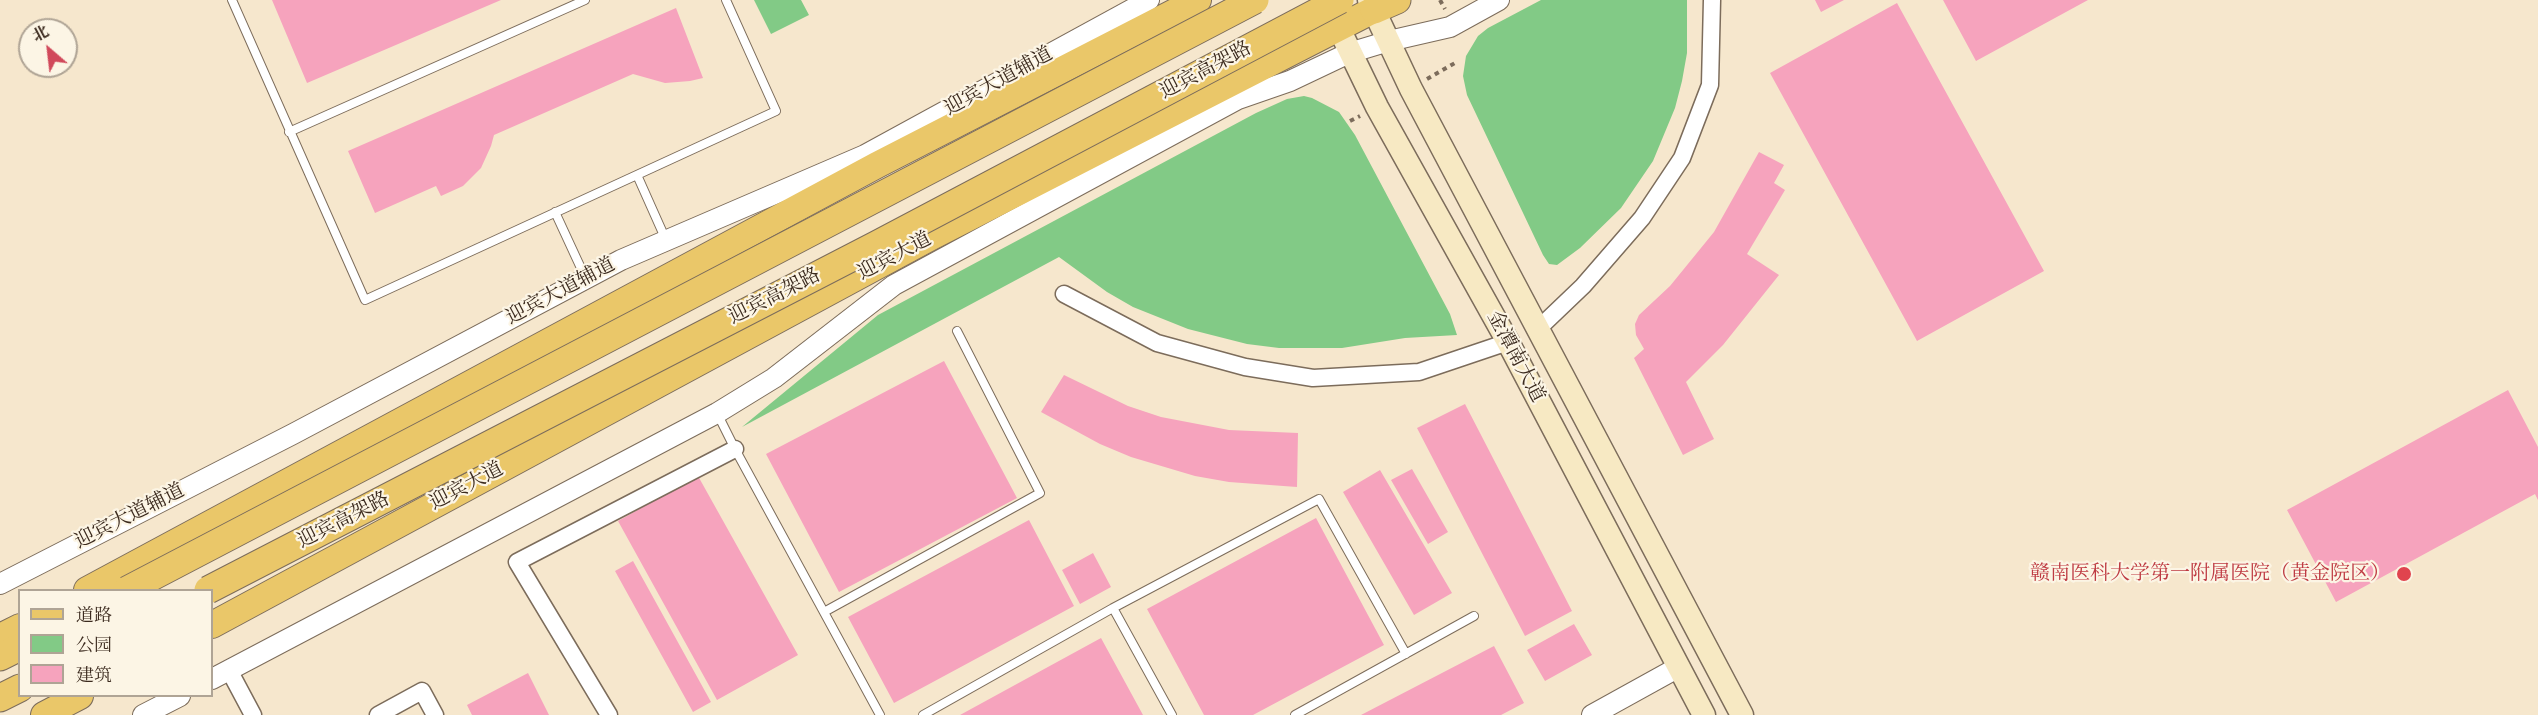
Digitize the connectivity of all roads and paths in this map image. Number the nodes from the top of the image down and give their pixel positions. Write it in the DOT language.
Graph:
graph roads {
  1 [pos="232,0"];
  2 [pos="585,0"];
  3 [pos="726,0"];
  4 [pos="1149,0"];
  5 [pos="1198,0"];
  6 [pos="1255,0"];
  7 [pos="1325,0"];
  8 [pos="1340,0"];
  9 [pos="1499,0"];
  10 [pos="1712,0"];
  11 [pos="1383,2"];
  12 [pos="1337,28"];
  13 [pos="1389,41"];
  14 [pos="1349,53"];
  15 [pos="289,132"];
  16 [pos="637,175"];
  17 [pos="555,212"];
  18 [pos="666,241"];
  19 [pos="586,279"];
  20 [pos="1064,294"];
  21 [pos="1538,329"];
  22 [pos="957,332"];
  23 [pos="1508,342"];
  24 [pos="717,413"];
  25 [pos="735,449"];
  26 [pos="0,584"];
  27 [pos="91,589"];
  28 [pos="131,589"];
  29 [pos="212,589"];
  30 [pos="1113,609"];
  31 [pos="824,612"];
  32 [pos="1474,616"];
  33 [pos="213,624"];
  34 [pos="18,628"];
  35 [pos="0,637"];
  36 [pos="18,648"];
  37 [pos="1406,654"];
  38 [pos="0,657"];
  39 [pos="1677,668"];
  40 [pos="220,675"];
  41 [pos="18,689"];
  42 [pos="78,697"];
  43 [pos="178,697"];
  44 [pos="0,698"];
  45 [pos="44,715"];
  46 [pos="143,715"];
  47 [pos="253,715"];
  48 [pos="378,715"];
  49 [pos="435,715"];
  50 [pos="609,715"];
  51 [pos="880,715"];
  52 [pos="923,715"];
  53 [pos="1172,715"];
  54 [pos="1295,715"];
  55 [pos="1592,715"];
  56 [pos="1704,715"];
  57 [pos="1742,715"];
  1 -- 15 [label="lane"];
  2 -- 15 [label="lane"];
  3 -- 16 [label="lane"];
  4 -- 18 [label="street, 迎宾大道辅道"];
  5 -- 27 [label="main road"];
  6 -- 28 [label="highway, 迎宾高架路, bridge"];
  7 -- 12 [label="main road, 金潭南大道"];
  8 -- 29 [label="highway, 迎宾高架路, bridge"];
  9 -- 13 [label="street"];
  10 -- 21 [label="street"];
  11 -- 12 [label="main road, 迎宾大道"];
  11 -- 13 [label="main road, 金潭南大道"];
  12 -- 14 [label="main road, 金潭南大道"];
  12 -- 33 [label="main road, 迎宾大道"];
  13 -- 14 [label="street"];
  13 -- 21 [label="main road, 金潭南大道"];
  14 -- 23 [label="main road, 金潭南大道"];
  14 -- 24 [label="street"];
  15 -- 17 [label="lane"];
  16 -- 17 [label="lane"];
  16 -- 18 [label="lane"];
  17 -- 19 [label="lane"];
  18 -- 19 [label="street, 迎宾大道辅道"];
  19 -- 26 [label="street, 迎宾大道辅道"];
  20 -- 23 [label="street"];
  21 -- 57 [label="main road, 金潭南大道"];
  22 -- 31 [label="lane"];
  23 -- 39 [label="main road, 金潭南大道"];
  24 -- 25 [label="lane"];
  24 -- 40 [label="street"];
  25 -- 31 [label="lane"];
  25 -- 50 [label="street"];
  30 -- 37 [label="lane"];
  30 -- 52 [label="lane"];
  30 -- 53 [label="lane"];
  31 -- 51 [label="lane"];
  32 -- 37 [label="lane"];
  34 -- 35 [label="main road"];
  36 -- 38 [label="highway"];
  37 -- 54 [label="lane"];
  39 -- 55 [label="street"];
  39 -- 56 [label="main road, 金潭南大道"];
  40 -- 47 [label="street"];
  41 -- 44 [label="highway"];
  42 -- 45 [label="main road"];
  43 -- 46 [label="street"];
  48 -- 49 [label="street"];
}
